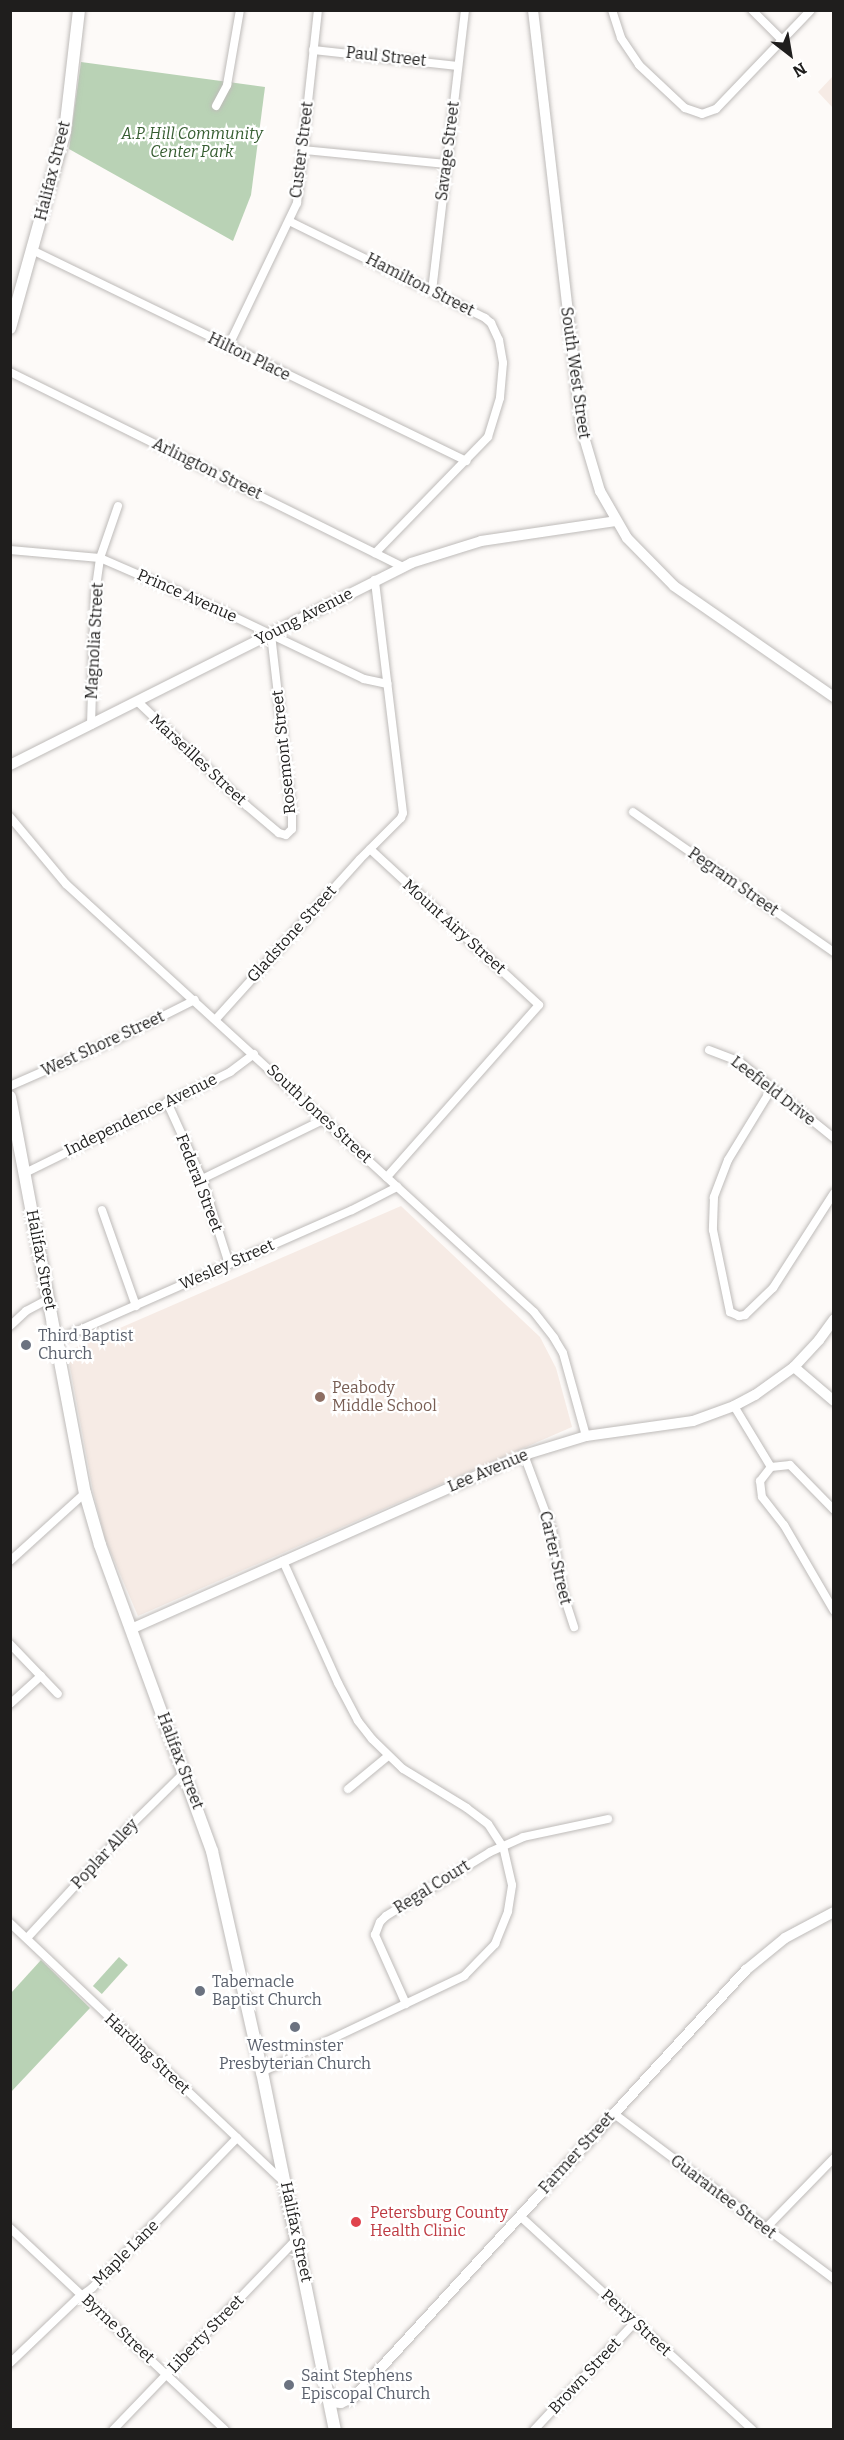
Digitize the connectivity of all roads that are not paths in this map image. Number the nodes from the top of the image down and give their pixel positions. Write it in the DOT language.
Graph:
graph roads {
  1 [pos="79,10"];
  2 [pos="240,10"];
  3 [pos="318,10"];
  4 [pos="465,10"];
  5 [pos="533,10"];
  6 [pos="612,10"];
  7 [pos="752,10"];
  8 [pos="811,10"];
  9 [pos="782,40"];
  10 [pos="314,50"];
  11 [pos="458,66"];
  12 [pos="216,106"];
  13 [pos="304,150"];
  14 [pos="447,164"];
  15 [pos="289,221"];
  16 [pos="32,250"];
  17 [pos="432,291"];
  18 [pos="10,328"];
  19 [pos="228,347"];
  20 [pos="10,372"];
  21 [pos="466,461"];
  22 [pos="118,506"];
  23 [pos="616,521"];
  24 [pos="10,550"];
  25 [pos="375,553"];
  26 [pos="100,558"];
  27 [pos="403,567"];
  28 [pos="375,580"];
  29 [pos="271,634"];
  30 [pos="387,684"];
  31 [pos="834,697"];
  32 [pos="137,701"];
  33 [pos="91,725"];
  34 [pos="10,765"];
  35 [pos="633,812"];
  36 [pos="10,816"];
  37 [pos="260,817"];
  38 [pos="370,849"];
  39 [pos="834,952"];
  40 [pos="195,1000"];
  41 [pos="216,1019"];
  42 [pos="709,1050"];
  43 [pos="254,1054"];
  44 [pos="10,1086"];
  45 [pos="772,1088"];
  46 [pos="10,1097"];
  47 [pos="167,1102"];
  48 [pos="325,1119"];
  49 [pos="834,1138"];
  50 [pos="25,1173"];
  51 [pos="387,1177"];
  52 [pos="202,1179"];
  53 [pos="397,1187"];
  54 [pos="834,1193"];
  55 [pos="830,1208"];
  56 [pos="102,1210"];
  57 [pos="229,1264"];
  58 [pos="49,1299"];
  59 [pos="136,1306"];
  60 [pos="834,1319"];
  61 [pos="10,1326"];
  62 [pos="57,1340"];
  63 [pos="794,1367"];
  64 [pos="834,1401"];
  65 [pos="734,1407"];
  66 [pos="586,1436"];
  67 [pos="524,1455"];
  68 [pos="771,1467"];
  69 [pos="85,1493"];
  70 [pos="834,1510"];
  71 [pos="10,1561"];
  72 [pos="283,1561"];
  73 [pos="834,1611"];
  74 [pos="574,1628"];
  75 [pos="131,1629"];
  76 [pos="10,1644"];
  77 [pos="41,1676"];
  78 [pos="58,1694"];
  79 [pos="10,1704"];
  80 [pos="388,1756"];
  81 [pos="185,1772"];
  82 [pos="348,1789"];
  83 [pos="608,1819"];
  84 [pos="503,1846"];
  85 [pos="834,1912"];
  86 [pos="10,1923"];
  87 [pos="27,1938"];
  88 [pos="406,2004"];
  89 [pos="262,2072"];
  90 [pos="613,2113"];
  91 [pos="237,2138"];
  92 [pos="834,2158"];
  93 [pos="286,2183"];
  94 [pos="520,2216"];
  95 [pos="10,2228"];
  96 [pos="765,2229"];
  97 [pos="298,2238"];
  98 [pos="834,2279"];
  99 [pos="82,2295"];
  100 [pos="635,2322"];
  101 [pos="10,2363"];
  102 [pos="167,2375"];
  103 [pos="331,2402"];
  104 [pos="113,2430"];
  105 [pos="225,2430"];
  106 [pos="335,2430"];
  107 [pos="534,2430"];
  108 [pos="753,2430"];
  1 -- 16 [label="main road, Halifax Street"];
  2 -- 12 [label="street"];
  3 -- 10 [label="street, Custer Street"];
  4 -- 11 [label="street, Savage Street"];
  5 -- 23 [label="street, South West Street"];
  6 -- 9 [label="street"];
  7 -- 9 [label="street"];
  8 -- 9 [label="street"];
  10 -- 11 [label="street, Paul Street"];
  10 -- 13 [label="street, Custer Street"];
  11 -- 14 [label="street, Savage Street"];
  13 -- 14 [label="street"];
  13 -- 15 [label="street, Custer Street"];
  14 -- 17 [label="street, Savage Street"];
  15 -- 17 [label="street, Hamilton Street"];
  15 -- 19 [label="street, Custer Street"];
  16 -- 18 [label="main road, Halifax Street"];
  16 -- 19 [label="street, Hilton Place"];
  17 -- 21 [label="street, Hamilton Street"];
  19 -- 21 [label="street, Hilton Place"];
  20 -- 25 [label="street, Arlington Street"];
  21 -- 25 [label="street, Hamilton Street"];
  22 -- 26 [label="street, Magnolia Street"];
  23 -- 27 [label="street, Young Avenue"];
  23 -- 31 [label="street, South West Street"];
  24 -- 26 [label="street, Prince Avenue"];
  25 -- 27 [label="street, Arlington Street"];
  26 -- 29 [label="street, Prince Avenue"];
  26 -- 33 [label="street, Magnolia Street"];
  27 -- 28 [label="street, Young Avenue"];
  28 -- 29 [label="street, Young Avenue"];
  28 -- 30 [label="street"];
  29 -- 30 [label="street, Prince Avenue"];
  29 -- 32 [label="street, Young Avenue"];
  29 -- 37 [label="street, Rosemont Street"];
  30 -- 38 [label="street"];
  32 -- 33 [label="street, Young Avenue"];
  32 -- 37 [label="street, Marseilles Street"];
  33 -- 34 [label="street, Young Avenue"];
  35 -- 39 [label="street, Pegram Street"];
  36 -- 40 [label="street, South Jones Street"];
  38 -- 41 [label="street, Gladstone Street"];
  38 -- 51 [label="street, Mount Airy Street"];
  40 -- 41 [label="street, South Jones Street"];
  40 -- 44 [label="street, West Shore Street"];
  41 -- 43 [label="street, South Jones Street"];
  42 -- 45 [label="street, Leefield Drive"];
  43 -- 47 [label="street, Independence Avenue"];
  43 -- 48 [label="street, South Jones Street"];
  45 -- 49 [label="street, Leefield Drive"];
  45 -- 55 [label="street"];
  46 -- 50 [label="main road, Halifax Street"];
  47 -- 50 [label="street, Independence Avenue"];
  47 -- 52 [label="street, Federal Street"];
  48 -- 51 [label="street, South Jones Street"];
  48 -- 52 [label="street"];
  50 -- 58 [label="main road, Halifax Street"];
  51 -- 53 [label="street, South Jones Street"];
  52 -- 57 [label="street, Federal Street"];
  53 -- 57 [label="street, Wesley Street"];
  53 -- 66 [label="street, South Jones Street"];
  54 -- 55 [label="street"];
  56 -- 59 [label="street"];
  57 -- 59 [label="street, Wesley Street"];
  58 -- 61 [label="street"];
  58 -- 62 [label="main road, Halifax Street"];
  59 -- 62 [label="street, Wesley Street"];
  60 -- 63 [label="street, Lee Avenue"];
  62 -- 69 [label="main road, Halifax Street"];
  63 -- 64 [label="street"];
  63 -- 65 [label="street, Lee Avenue"];
  65 -- 66 [label="street, Lee Avenue"];
  65 -- 68 [label="street"];
  66 -- 67 [label="street, Lee Avenue"];
  67 -- 72 [label="street, Lee Avenue"];
  67 -- 74 [label="street, Carter Street"];
  68 -- 70 [label="street"];
  68 -- 73 [label="street"];
  69 -- 71 [label="street"];
  69 -- 75 [label="main road, Halifax Street"];
  72 -- 75 [label="street, Lee Avenue"];
  72 -- 80 [label="street"];
  75 -- 81 [label="main road, Halifax Street"];
  76 -- 77 [label="street"];
  77 -- 78 [label="street"];
  77 -- 79 [label="street"];
  80 -- 82 [label="street"];
  80 -- 84 [label="street"];
  81 -- 87 [label="street, Poplar Alley"];
  81 -- 89 [label="main road, Halifax Street"];
  83 -- 84 [label="street"];
  84 -- 88 [label="street"];
  84 -- 88 [label="street, Regal Court"];
  85 -- 90 [label="street, Farmer Street"];
  86 -- 87 [label="street, Harding Street"];
  87 -- 91 [label="street, Harding Street"];
  88 -- 89 [label="street"];
  89 -- 93 [label="main road, Halifax Street"];
  90 -- 94 [label="street, Farmer Street"];
  90 -- 96 [label="street, Guarantee Street"];
  91 -- 93 [label="street, Harding Street"];
  91 -- 99 [label="street, Maple Lane"];
  92 -- 96 [label="street"];
  93 -- 97 [label="main road, Halifax Street"];
  94 -- 100 [label="street, Perry Street"];
  94 -- 103 [label="street, Farmer Street"];
  95 -- 99 [label="street, Byrne Street"];
  96 -- 98 [label="street, Guarantee Street"];
  97 -- 102 [label="street, Liberty Street"];
  97 -- 103 [label="main road, Halifax Street"];
  99 -- 101 [label="street, Maple Lane"];
  99 -- 102 [label="street, Byrne Street"];
  100 -- 107 [label="street, Brown Street"];
  100 -- 108 [label="street, Perry Street"];
  102 -- 104 [label="street, Liberty Street"];
  102 -- 105 [label="street, Byrne Street"];
  103 -- 106 [label="main road, Halifax Street"];
}
